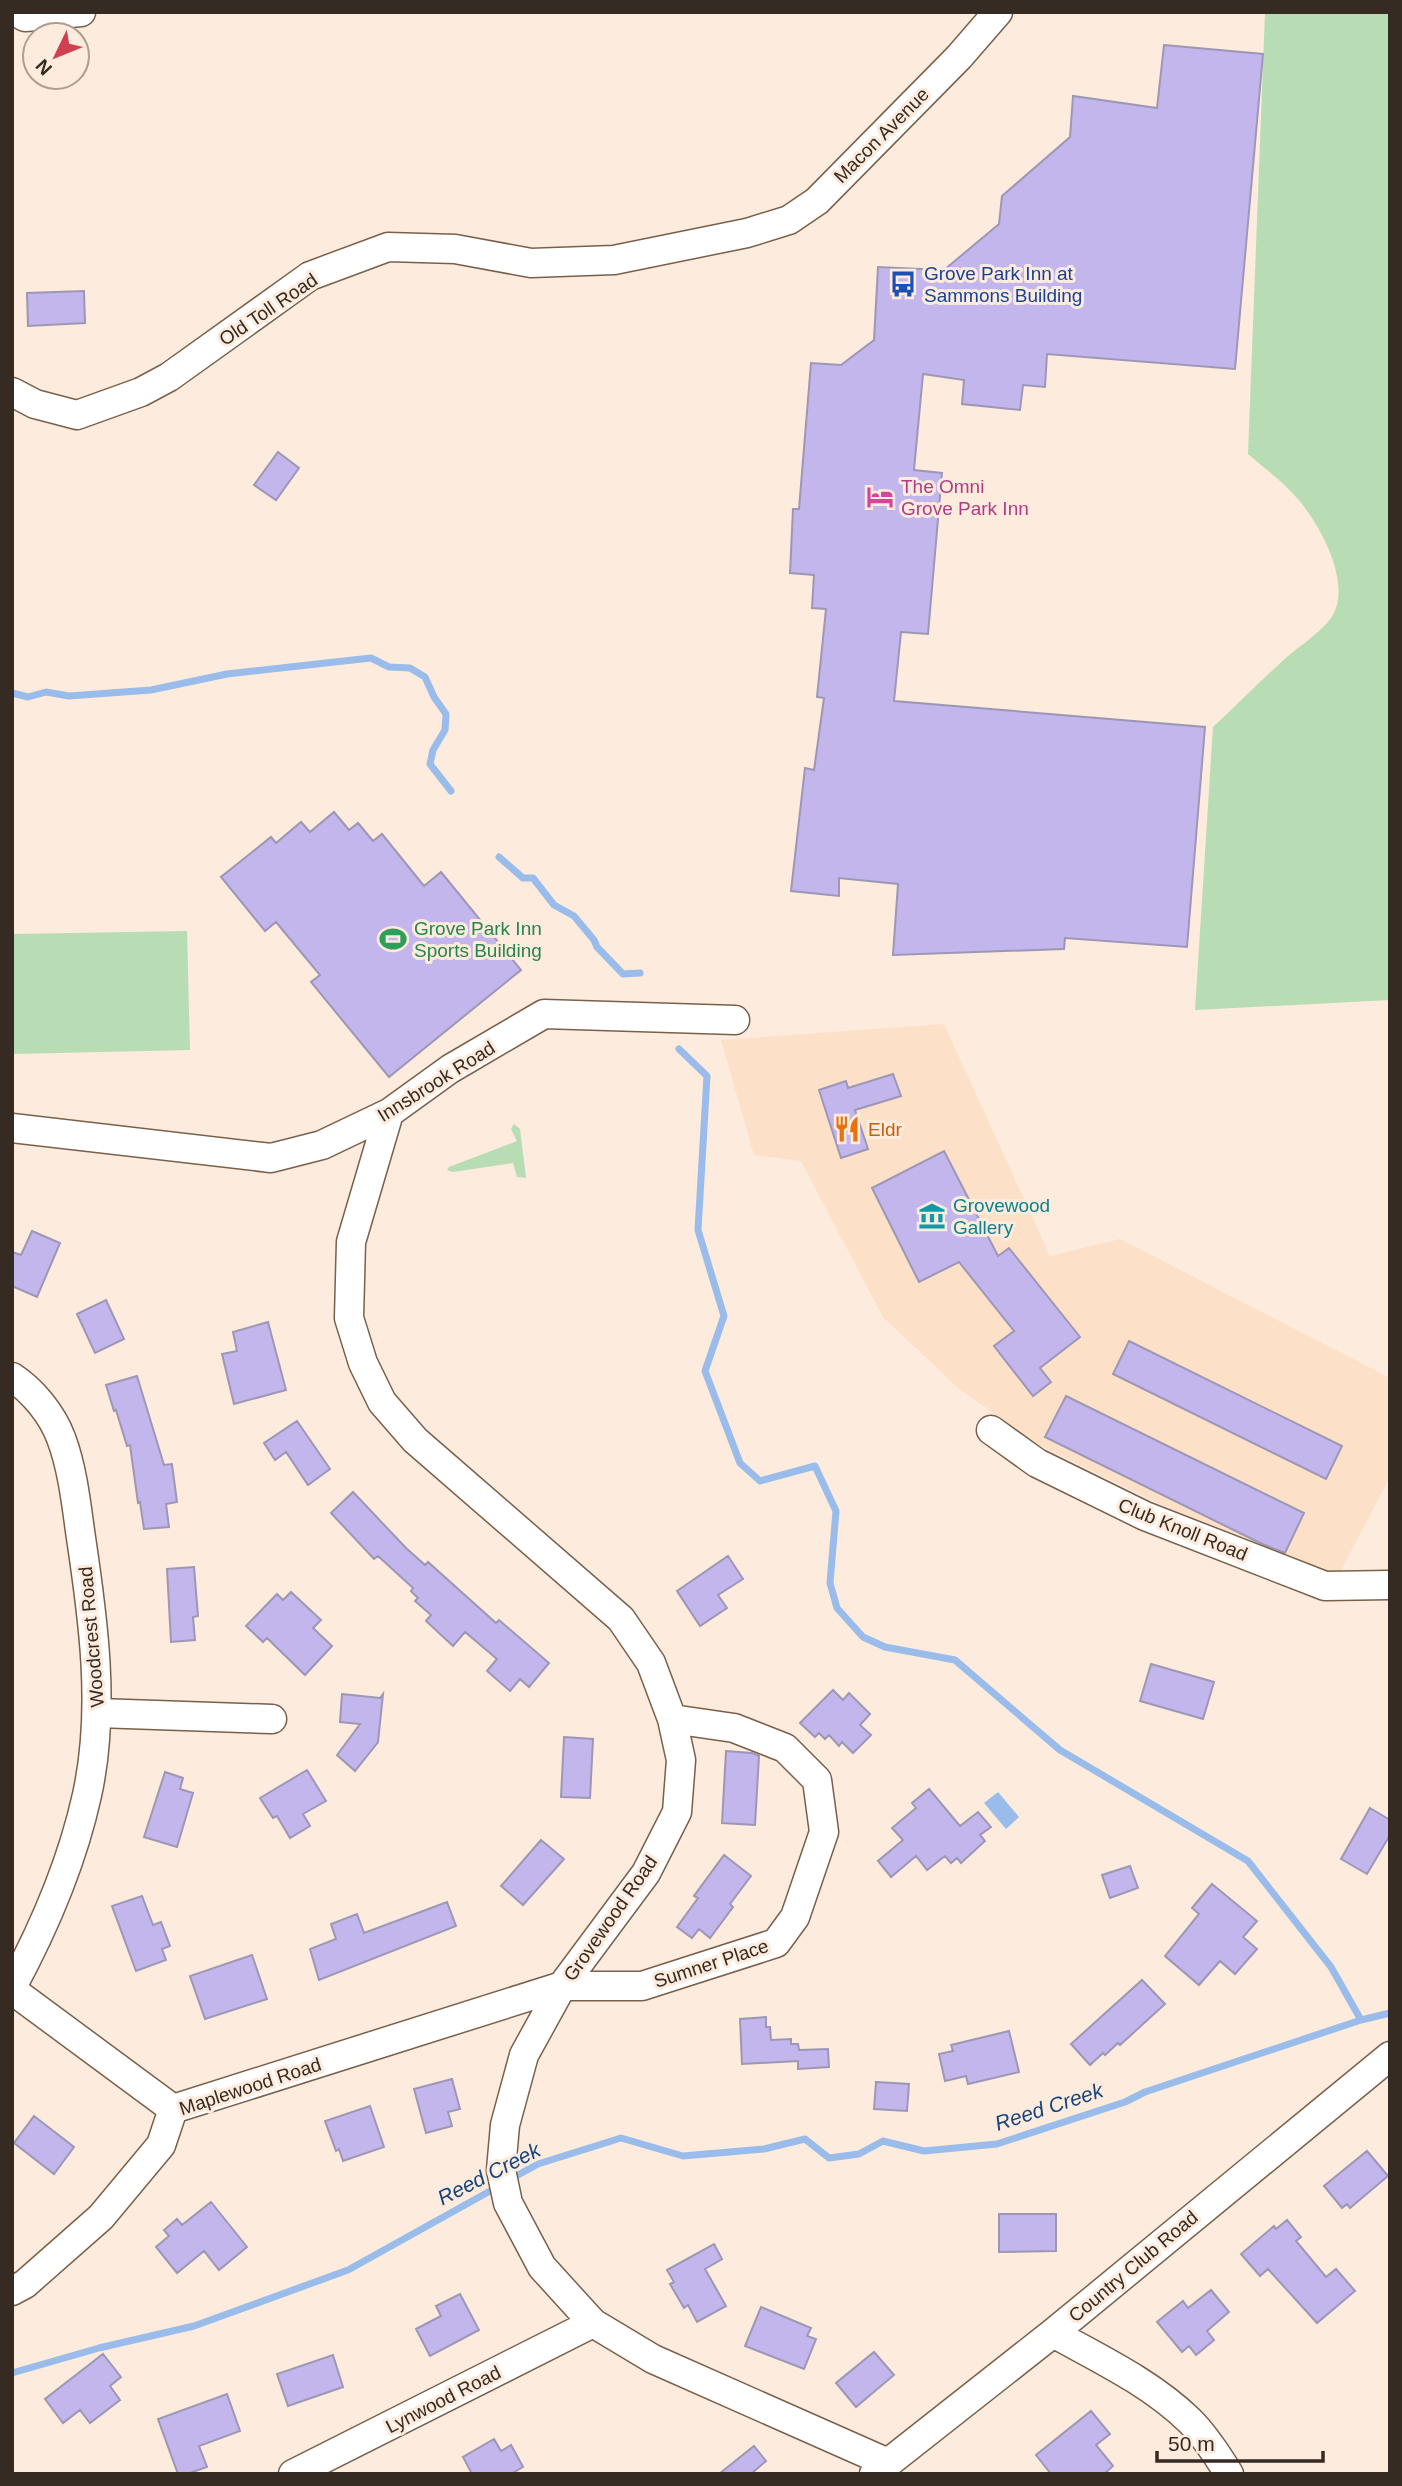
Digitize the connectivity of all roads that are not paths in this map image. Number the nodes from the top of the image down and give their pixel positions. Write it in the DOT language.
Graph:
graph roads {
  1 [pos="16,12"];
  2 [pos="80,12"];
  3 [pos="998,12"];
  4 [pos="747,233"];
  5 [pos="12,392"];
  6 [pos="735,1020"];
  7 [pos="389,1113"];
  8 [pos="12,1128"];
  9 [pos="12,1377"];
  10 [pos="991,1430"];
  11 [pos="1390,1585"];
  12 [pos="98,1713"];
  13 [pos="272,1719"];
  14 [pos="672,1719"];
  15 [pos="562,1986"];
  16 [pos="12,1989"];
  17 [pos="1390,2056"];
  18 [pos="173,2109"];
  19 [pos="12,2291"];
  20 [pos="593,2323"];
  21 [pos="1052,2333"];
  22 [pos="881,2468"];
  23 [pos="293,2474"];
  24 [pos="1229,2474"];
  1 -- 2 [label="street"];
  3 -- 4 [label="street, Macon Avenue"];
  4 -- 5 [label="street, Old Toll Road"];
  6 -- 7 [label="street, Innsbrook Road"];
  7 -- 8 [label="street, Innsbrook Road"];
  7 -- 14 [label="street, Grovewood Road"];
  9 -- 12 [label="street, Woodcrest Road"];
  10 -- 11 [label="street, Club Knoll Road"];
  12 -- 13 [label="street"];
  12 -- 16 [label="street, Woodcrest Road"];
  14 -- 15 [label="street, Grovewood Road"];
  14 -- 15 [label="street, Sumner Place"];
  15 -- 18 [label="street, Maplewood Road"];
  15 -- 20 [label="street, Grovewood Road"];
  16 -- 18 [label="street"];
  17 -- 21 [label="street, Country Club Road"];
  18 -- 19 [label="street, Maplewood Road"];
  20 -- 22 [label="street, Grovewood Road"];
  20 -- 23 [label="street, Lynwood Road"];
  21 -- 22 [label="street, Country Club Road"];
  21 -- 24 [label="street"];
}
